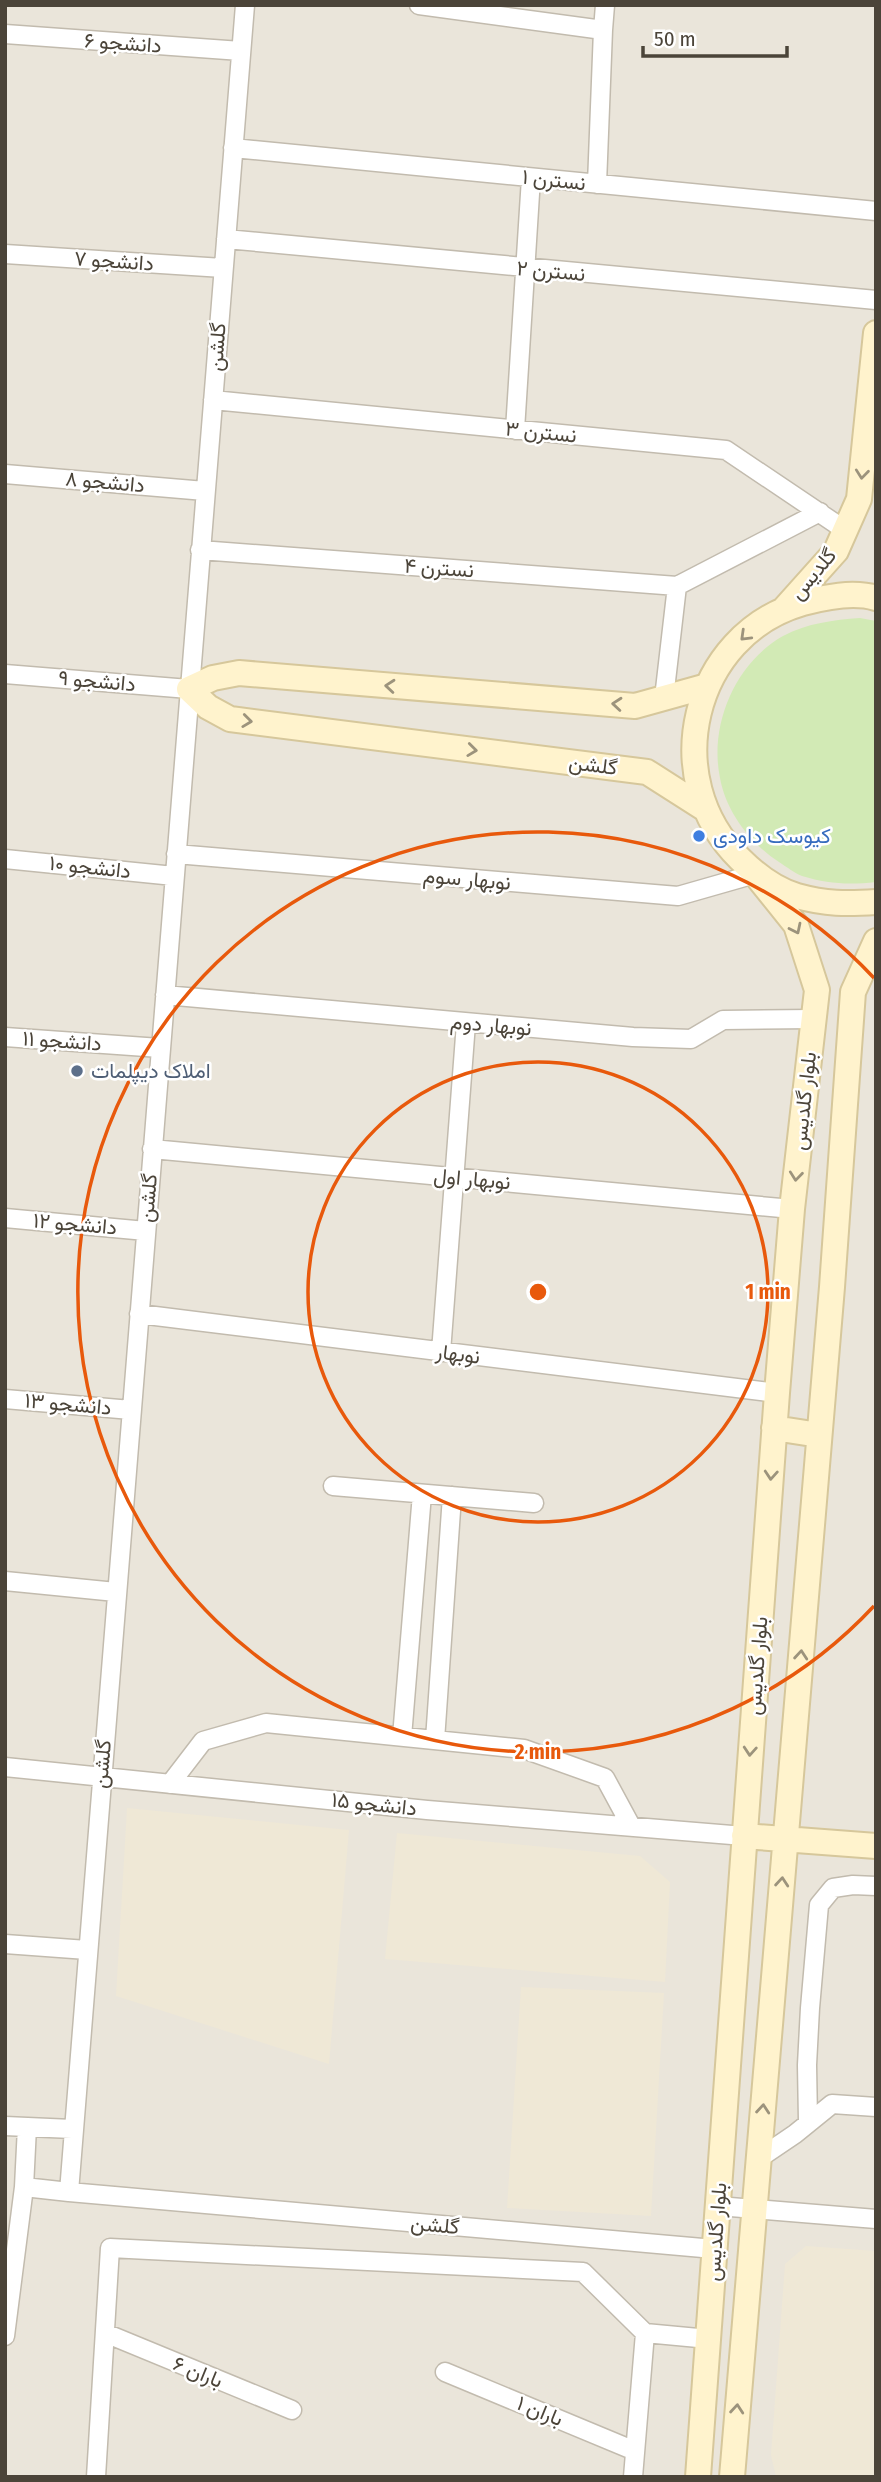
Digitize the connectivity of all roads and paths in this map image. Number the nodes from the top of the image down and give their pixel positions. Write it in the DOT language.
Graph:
graph roads {
  1 [pos="245,5"];
  2 [pos="418,5"];
  3 [pos="605,5"];
  4 [pos="603,30"];
  5 [pos="5,34"];
  6 [pos="241,51"];
  7 [pos="233,148"];
  8 [pos="531,178"];
  9 [pos="597,184"];
  10 [pos="876,211"];
  11 [pos="226,239"];
  12 [pos="5,254"];
  13 [pos="223,268"];
  14 [pos="526,268"];
  15 [pos="876,300"];
  16 [pos="876,333"];
  17 [pos="213,400"];
  18 [pos="515,430"];
  19 [pos="5,474"];
  20 [pos="205,491"];
  21 [pos="820,512"];
  22 [pos="845,530"];
  23 [pos="200,550"];
  24 [pos="677,586"];
  25 [pos="876,598"];
  26 [pos="784,609"];
  27 [pos="5,674"];
  28 [pos="707,686"];
  29 [pos="189,688"];
  30 [pos="664,698"];
  31 [pos="705,809"];
  32 [pos="176,854"];
  33 [pos="5,859"];
  34 [pos="755,874"];
  35 [pos="174,876"];
  36 [pos="876,902"];
  37 [pos="876,941"];
  38 [pos="165,995"];
  39 [pos="813,1018"];
  40 [pos="466,1023"];
  41 [pos="5,1037"];
  42 [pos="160,1048"];
  43 [pos="152,1149"];
  44 [pos="455,1177"];
  45 [pos="792,1209"];
  46 [pos="5,1218"];
  47 [pos="146,1231"];
  48 [pos="139,1314"];
  49 [pos="441,1352"];
  50 [pos="777,1393"];
  51 [pos="5,1399"];
  52 [pos="131,1410"];
  53 [pos="774,1428"];
  54 [pos="819,1435"];
  55 [pos="333,1486"];
  56 [pos="422,1494"];
  57 [pos="452,1496"];
  58 [pos="534,1503"];
  59 [pos="5,1581"];
  60 [pos="116,1592"];
  61 [pos="402,1737"];
  62 [pos="435,1740"];
  63 [pos="5,1767"];
  64 [pos="102,1777"];
  65 [pos="170,1784"];
  66 [pos="631,1826"];
  67 [pos="744,1836"];
  68 [pos="785,1840"];
  69 [pos="876,1846"];
  70 [pos="876,1886"];
  71 [pos="5,1944"];
  72 [pos="87,1950"];
  73 [pos="876,2107"];
  74 [pos="808,2121"];
  75 [pos="5,2126"];
  76 [pos="27,2127"];
  77 [pos="72,2129"];
  78 [pos="758,2159"];
  79 [pos="24,2187"];
  80 [pos="69,2192"];
  81 [pos="718,2206"];
  82 [pos="754,2208"];
  83 [pos="876,2218"];
  84 [pos="715,2249"];
  85 [pos="7,2303"];
  86 [pos="105,2333"];
  87 [pos="645,2333"];
  88 [pos="5,2336"];
  89 [pos="709,2339"];
  90 [pos="445,2372"];
  91 [pos="292,2410"];
  92 [pos="635,2451"];
  93 [pos="96,2477"];
  94 [pos="633,2477"];
  95 [pos="698,2477"];
  96 [pos="732,2477"];
  1 -- 6 [label="street, گلشن"];
  2 -- 4 [label="street"];
  3 -- 4 [label="street"];
  4 -- 9 [label="street"];
  5 -- 6 [label="street, دانشجو ۶"];
  6 -- 7 [label="street, گلشن"];
  7 -- 8 [label="street, نسترن ۱"];
  7 -- 11 [label="street, گلشن"];
  8 -- 9 [label="street, نسترن ۱"];
  8 -- 14 [label="street"];
  9 -- 10 [label="street, نسترن ۱"];
  11 -- 13 [label="street, گلشن"];
  11 -- 14 [label="street, نسترن ۲"];
  12 -- 13 [label="street, دانشجو ۷"];
  13 -- 17 [label="street, گلشن"];
  14 -- 15 [label="street, نسترن ۲"];
  14 -- 18 [label="street"];
  16 -- 22 [label="main road, گلدیس, one-way"];
  17 -- 18 [label="street, نسترن ۳"];
  17 -- 20 [label="street, گلشن"];
  18 -- 21 [label="street, نسترن ۳"];
  19 -- 20 [label="street, دانشجو ۸"];
  20 -- 23 [label="street, گلشن"];
  21 -- 22 [label="street, نسترن ۳"];
  21 -- 24 [label="street"];
  22 -- 26 [label="main road, گلدیس"];
  23 -- 24 [label="street, نسترن ۴"];
  23 -- 29 [label="street, گلشن"];
  24 -- 30 [label="street"];
  25 -- 26 [label="main road"];
  26 -- 28 [label="main road, one-way"];
  27 -- 29 [label="street, دانشجو ۹"];
  28 -- 30 [label="main road"];
  28 -- 31 [label="main road"];
  30 -- 29 [label="main road, one-way"];
  29 -- 31 [label="main road, گلشن, one-way"];
  29 -- 32 [label="street, گلشن"];
  31 -- 34 [label="main road"];
  32 -- 34 [label="street, نوبهار سوم"];
  32 -- 35 [label="street, گلشن"];
  33 -- 35 [label="street, دانشجو ۱۰"];
  34 -- 36 [label="main road"];
  34 -- 39 [label="main road, بلوار گلدیس, one-way"];
  35 -- 38 [label="street, گلشن"];
  37 -- 54 [label="main road, بلوار گلدیس"];
  38 -- 40 [label="street, نوبهار دوم"];
  38 -- 42 [label="street, گلشن"];
  39 -- 40 [label="street, نوبهار دوم"];
  39 -- 45 [label="main road, بلوار گلدیس, one-way"];
  40 -- 44 [label="street"];
  41 -- 42 [label="street, دانشجو ۱۱"];
  42 -- 43 [label="street, گلشن"];
  43 -- 44 [label="street, نوبهار اول"];
  43 -- 47 [label="street, گلشن"];
  44 -- 45 [label="street, نوبهار اول"];
  44 -- 49 [label="street"];
  45 -- 50 [label="main road, بلوار گلدیس"];
  46 -- 47 [label="street, دانشجو ۱۲"];
  47 -- 48 [label="street, گلشن"];
  48 -- 49 [label="street, نوبهار"];
  48 -- 52 [label="street, گلشن"];
  49 -- 50 [label="street, نوبهار"];
  50 -- 53 [label="main road, بلوار گلدیس"];
  51 -- 52 [label="street, دانشجو ۱۳"];
  52 -- 60 [label="street, گلشن"];
  53 -- 54 [label="main road"];
  53 -- 67 [label="main road, بلوار گلدیس, one-way"];
  68 -- 54 [label="main road, بلوار گلدیس, one-way"];
  55 -- 56 [label="street"];
  56 -- 57 [label="street"];
  56 -- 61 [label="street"];
  57 -- 58 [label="street"];
  57 -- 62 [label="street"];
  59 -- 60 [label="street"];
  60 -- 64 [label="street, گلشن"];
  61 -- 62 [label="street"];
  61 -- 65 [label="street"];
  62 -- 66 [label="street"];
  63 -- 64 [label="street, دانشجو ۱۵"];
  64 -- 65 [label="street, دانشجو ۱۵"];
  64 -- 72 [label="street, گلشن"];
  65 -- 66 [label="street, دانشجو ۱۵"];
  66 -- 67 [label="street, دانشجو ۱۵"];
  67 -- 68 [label="main road"];
  67 -- 81 [label="main road, بلوار گلدیس"];
  68 -- 69 [label="main road"];
  78 -- 68 [label="main road, بلوار گلدیس, one-way"];
  70 -- 74 [label="street"];
  71 -- 72 [label="street"];
  72 -- 77 [label="street, گلشن"];
  73 -- 74 [label="street"];
  74 -- 78 [label="street"];
  75 -- 76 [label="street"];
  76 -- 77 [label="street"];
  76 -- 79 [label="street"];
  77 -- 80 [label="street, گلشن"];
  78 -- 82 [label="main road, بلوار گلدیس"];
  79 -- 80 [label="street"];
  79 -- 85 [label="street"];
  80 -- 84 [label="street, گلشن"];
  81 -- 82 [label="street"];
  81 -- 84 [label="main road, بلوار گلدیس"];
  82 -- 83 [label="street"];
  96 -- 82 [label="main road, بلوار گلدیس, one-way"];
  84 -- 89 [label="main road, بلوار گلدیس"];
  85 -- 88 [label="street"];
  86 -- 87 [label="street"];
  86 -- 91 [label="street, باران ۶"];
  86 -- 93 [label="street"];
  87 -- 89 [label="street"];
  87 -- 92 [label="street"];
  89 -- 95 [label="main road, بلوار گلدیس"];
  90 -- 92 [label="street, باران ۱"];
  92 -- 94 [label="street"];
}
